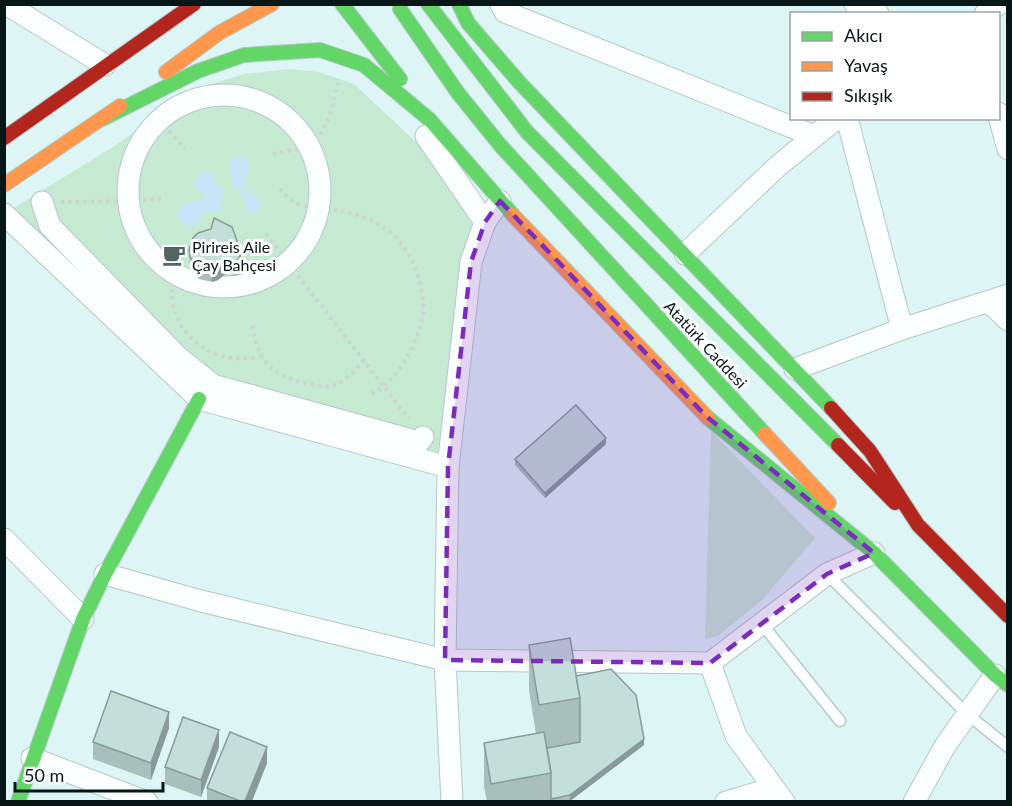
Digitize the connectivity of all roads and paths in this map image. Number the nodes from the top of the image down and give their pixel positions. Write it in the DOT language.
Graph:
graph roads {
  1 [pos="6,4"];
  2 [pos="172,4"];
  3 [pos="194,4"];
  4 [pos="272,4"];
  5 [pos="342,4"];
  6 [pos="428,4"];
  7 [pos="459,4"];
  8 [pos="501,4"];
  9 [pos="855,4"];
  10 [pos="400,9"];
  11 [pos="873,12"];
  12 [pos="488,25"];
  13 [pos="141,41"];
  14 [pos="105,65"];
  15 [pos="342,67"];
  16 [pos="528,91"];
  17 [pos="198,98"];
  18 [pos="1000,117"];
  19 [pos="102,119"];
  20 [pos="159,120"];
  21 [pos="430,120"];
  22 [pos="834,120"];
  23 [pos="848,120"];
  24 [pos="814,136"];
  25 [pos="4,138"];
  26 [pos="309,145"];
  27 [pos="185,149"];
  28 [pos="1008,149"];
  29 [pos="273,154"];
  30 [pos="4,184"];
  31 [pos="280,189"];
  32 [pos="165,198"];
  33 [pos="128,201"];
  34 [pos="500,201"];
  35 [pos="42,202"];
  36 [pos="320,207"];
  37 [pos="4,214"];
  38 [pos="485,222"];
  39 [pos="266,234"];
  40 [pos="685,254"];
  41 [pos="289,263"];
  42 [pos="175,274"];
  43 [pos="998,298"];
  44 [pos="1008,320"];
  45 [pos="253,326"];
  46 [pos="902,329"];
  47 [pos="261,356"];
  48 [pos="364,361"];
  49 [pos="795,369"];
  50 [pos="384,387"];
  51 [pos="371,394"];
  52 [pos="199,399"];
  53 [pos="423,437"];
  54 [pos="448,467"];
  55 [pos="918,525"];
  56 [pos="4,539"];
  57 [pos="874,553"];
  58 [pos="105,574"];
  59 [pos="827,574"];
  60 [pos="1008,616"];
  61 [pos="83,619"];
  62 [pos="762,624"];
  63 [pos="445,660"];
  64 [pos="710,663"];
  65 [pos="1001,680"];
  66 [pos="967,714"];
  67 [pos="840,721"];
  68 [pos="1008,747"];
  69 [pos="32,758"];
  70 [pos="4,794"];
  71 [pos="779,795"];
  72 [pos="17,801"];
  73 [pos="147,801"];
  74 [pos="452,801"];
  75 [pos="726,801"];
  76 [pos="914,801"];
  1 -- 14 [label="street"];
  2 -- 13 [label="main road"];
  3 -- 13 [label="main road"];
  4 -- 19 [label="main road"];
  5 -- 21 [label="main road"];
  6 -- 55 [label="main road, Atatürk Caddesi"];
  7 -- 16 [label="main road"];
  8 -- 24 [label="street"];
  9 -- 11 [label="street"];
  10 -- 57 [label="main road, Atatürk Caddesi"];
  12 -- 16 [label="main road"];
  13 -- 14 [label="main road"];
  14 -- 25 [label="main road"];
  15 -- 17 [label="street"];
  15 -- 26 [label="path"];
  15 -- 38 [label="street"];
  16 -- 40 [label="main road"];
  17 -- 20 [label="street"];
  17 -- 26 [label="street"];
  18 -- 28 [label="street"];
  19 -- 21 [label="main road"];
  19 -- 30 [label="main road"];
  20 -- 27 [label="path"];
  20 -- 33 [label="street"];
  21 -- 34 [label="main road"];
  22 -- 24 [label="street"];
  23 -- 46 [label="street"];
  24 -- 40 [label="street"];
  26 -- 29 [label="path"];
  26 -- 36 [label="street"];
  31 -- 36 [label="path"];
  32 -- 33 [label="path"];
  33 -- 35 [label="path"];
  33 -- 42 [label="street"];
  34 -- 38 [label="street"];
  34 -- 57 [label="main road"];
  35 -- 53 [label="street"];
  36 -- 41 [label="street"];
  36 -- 50 [label="path"];
  37 -- 52 [label="street"];
  38 -- 54 [label="street"];
  39 -- 41 [label="path"];
  40 -- 49 [label="main road"];
  41 -- 42 [label="street"];
  41 -- 48 [label="path"];
  42 -- 47 [label="path"];
  43 -- 44 [label="street"];
  43 -- 46 [label="street"];
  45 -- 47 [label="path"];
  46 -- 49 [label="street"];
  47 -- 48 [label="path"];
  48 -- 50 [label="path"];
  49 -- 55 [label="main road"];
  50 -- 51 [label="path"];
  50 -- 53 [label="path"];
  52 -- 54 [label="street"];
  52 -- 58 [label="main road"];
  54 -- 63 [label="street"];
  55 -- 60 [label="main road, Atatürk Caddesi"];
  56 -- 61 [label="street"];
  57 -- 59 [label="street"];
  57 -- 65 [label="main road, Atatürk Caddesi"];
  58 -- 61 [label="main road"];
  58 -- 63 [label="street"];
  59 -- 62 [label="street"];
  59 -- 66 [label="lane"];
  61 -- 69 [label="main road"];
  62 -- 64 [label="street"];
  62 -- 67 [label="lane"];
  63 -- 64 [label="street"];
  63 -- 74 [label="street"];
  64 -- 71 [label="street"];
  65 -- 66 [label="street"];
  66 -- 68 [label="lane"];
  66 -- 76 [label="street"];
  69 -- 72 [label="main road"];
  69 -- 73 [label="street"];
  70 -- 72 [label="street"];
  71 -- 75 [label="street"];
}
